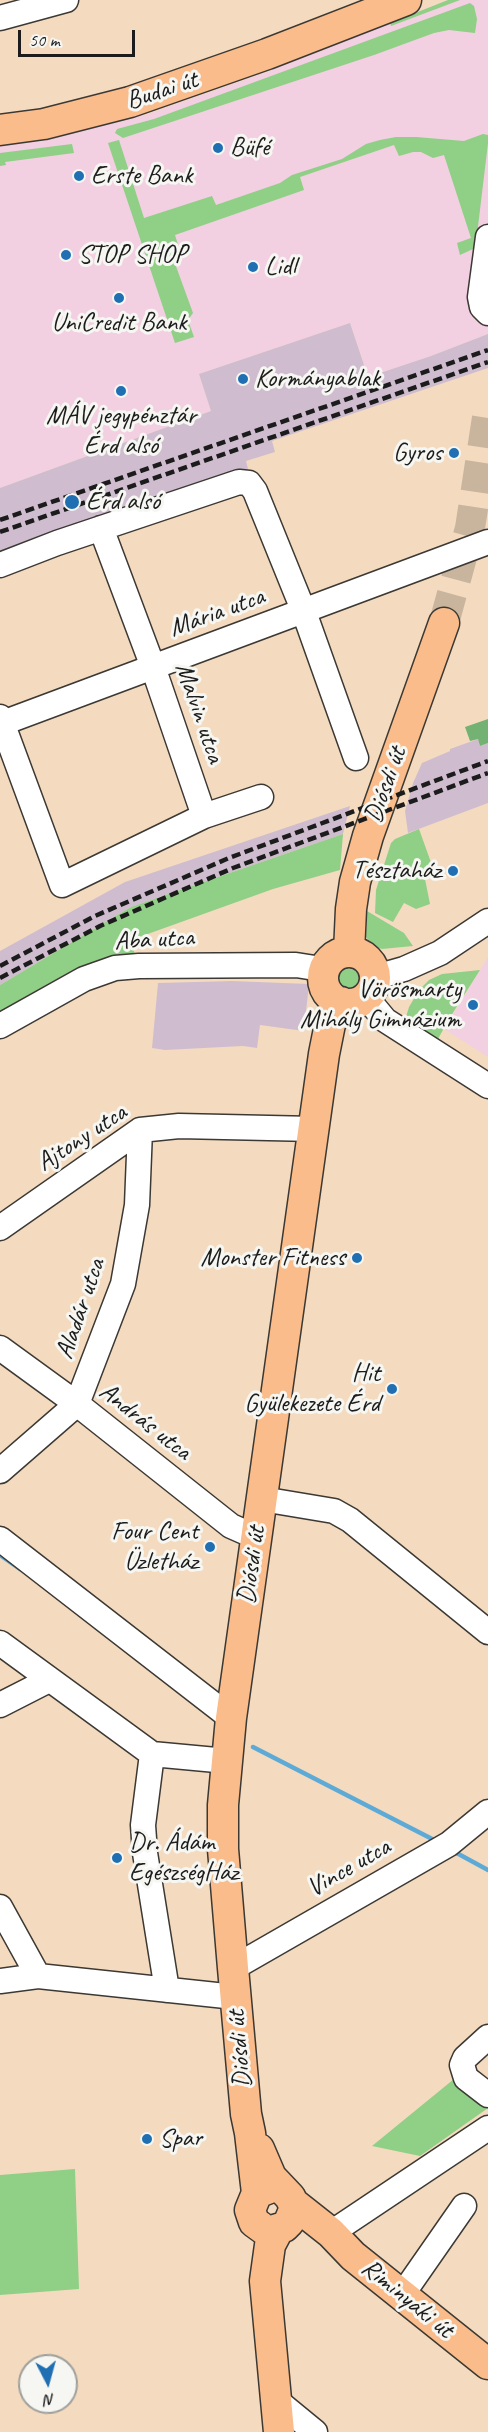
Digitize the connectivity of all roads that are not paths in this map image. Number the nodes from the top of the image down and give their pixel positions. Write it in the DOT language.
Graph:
graph roads {
  1 [pos="66,0"];
  2 [pos="426,0"];
  3 [pos="396,5"];
  4 [pos="0,18"];
  5 [pos="0,129"];
  6 [pos="488,237"];
  7 [pos="488,313"];
  8 [pos="101,528"];
  9 [pos="488,542"];
  10 [pos="0,565"];
  11 [pos="304,612"];
  12 [pos="444,623"];
  13 [pos="153,667"];
  14 [pos="1,721"];
  15 [pos="356,758"];
  16 [pos="261,796"];
  17 [pos="204,816"];
  18 [pos="488,921"];
  19 [pos="349,952"];
  20 [pos="324,972"];
  21 [pos="361,992"];
  22 [pos="0,1026"];
  23 [pos="488,1086"];
  24 [pos="314,1129"];
  25 [pos="140,1130"];
  26 [pos="0,1228"];
  27 [pos="0,1348"];
  28 [pos="77,1404"];
  29 [pos="0,1471"];
  30 [pos="262,1500"];
  31 [pos="256,1537"];
  32 [pos="0,1539"];
  33 [pos="488,1632"];
  34 [pos="0,1643"];
  35 [pos="49,1680"];
  36 [pos="0,1705"];
  37 [pos="231,1718"];
  38 [pos="152,1754"];
  39 [pos="226,1761"];
  40 [pos="488,1812"];
  41 [pos="0,1907"];
  42 [pos="38,1976"];
  43 [pos="0,1981"];
  44 [pos="234,1982"];
  45 [pos="167,1990"];
  46 [pos="488,2037"];
  47 [pos="488,2096"];
  48 [pos="488,2128"];
  49 [pos="464,2206"];
  50 [pos="275,2211"];
  51 [pos="331,2234"];
  52 [pos="353,2256"];
  53 [pos="402,2295"];
  54 [pos="488,2364"];
  55 [pos="276,2400"];
  56 [pos="279,2432"];
  57 [pos="315,2432"];
  1 -- 4 [label="street"];
  2 -- 3 [label="main road, Budai út"];
  3 -- 5 [label="main road, Budai út"];
  6 -- 7 [label="street"];
  8 -- 10 [label="street"];
  8 -- 11 [label="street"];
  8 -- 13 [label="street, Malvin utca"];
  9 -- 11 [label="street, Mária utca"];
  11 -- 13 [label="street, Mária utca"];
  11 -- 15 [label="street"];
  12 -- 19 [label="main road, Diósdi út"];
  13 -- 14 [label="street, Mária utca"];
  13 -- 17 [label="street, Malvin utca"];
  14 -- 17 [label="street"];
  16 -- 17 [label="street"];
  18 -- 21 [label="street"];
  19 -- 20 [label="main road"];
  19 -- 21 [label="main road"];
  20 -- 21 [label="main road"];
  20 -- 22 [label="street, Aba utca"];
  21 -- 23 [label="street"];
  21 -- 24 [label="main road, Diósdi út"];
  24 -- 25 [label="street, Ajtony utca"];
  24 -- 30 [label="main road, Diósdi út"];
  25 -- 26 [label="street, Ajtony utca"];
  25 -- 28 [label="street, Aladár utca"];
  27 -- 28 [label="street, András utca"];
  28 -- 29 [label="street, Aladár utca"];
  28 -- 31 [label="street, András utca"];
  30 -- 31 [label="main road, Diósdi út"];
  30 -- 33 [label="street"];
  31 -- 37 [label="main road, Diósdi út"];
  32 -- 37 [label="street"];
  34 -- 35 [label="street"];
  35 -- 36 [label="street"];
  35 -- 38 [label="street"];
  37 -- 39 [label="main road, Diósdi út"];
  38 -- 39 [label="street"];
  38 -- 45 [label="street"];
  39 -- 44 [label="main road, Diósdi út"];
  40 -- 44 [label="street, Vince utca"];
  41 -- 42 [label="street"];
  42 -- 43 [label="street"];
  42 -- 45 [label="street"];
  44 -- 45 [label="street"];
  44 -- 50 [label="main road, Diósdi út"];
  46 -- 47 [label="street"];
  48 -- 51 [label="street"];
  49 -- 53 [label="street"];
  50 -- 51 [label="main road, Riminyáki út"];
  50 -- 52 [label="main road, Riminyáki út"];
  50 -- 55 [label="main road, Diósdi út"];
  51 -- 52 [label="main road, Riminyáki út"];
  52 -- 53 [label="main road, Riminyáki út"];
  53 -- 54 [label="main road, Riminyáki út"];
  55 -- 56 [label="main road, Diósdi út"];
  55 -- 57 [label="street"];
}
